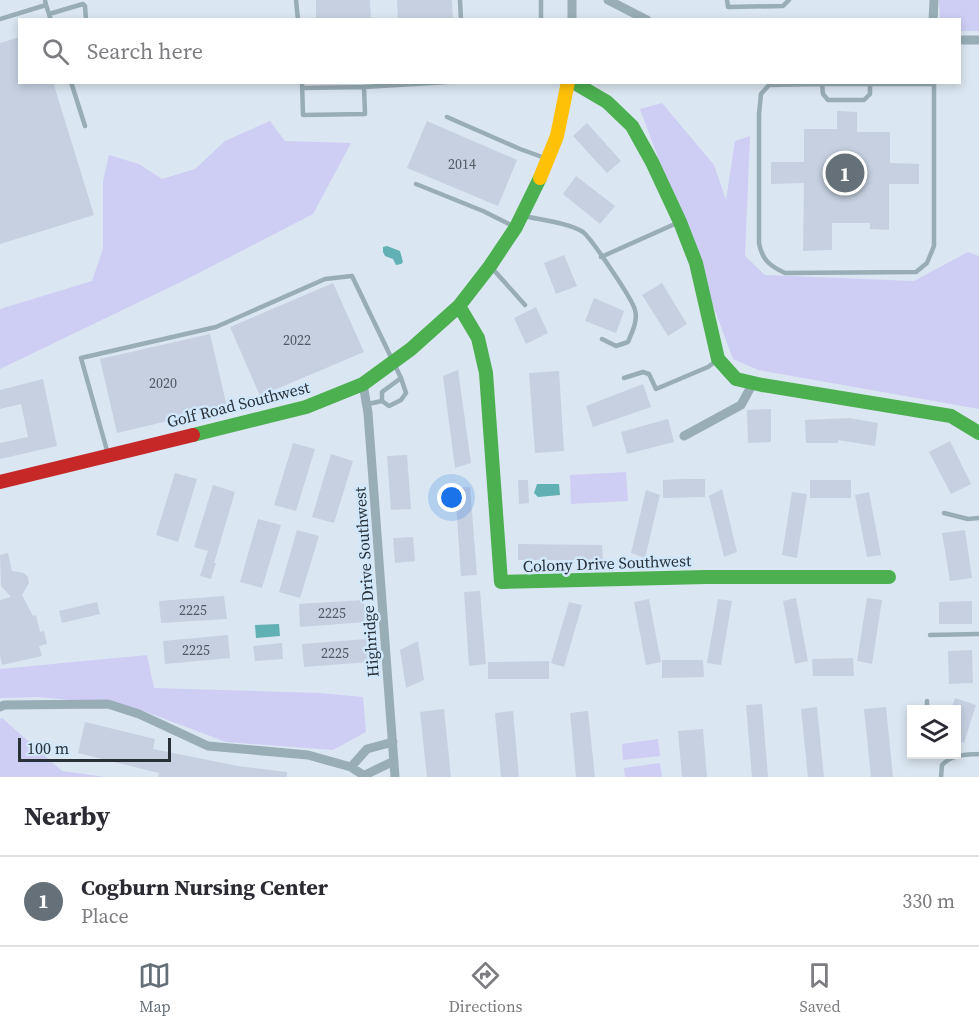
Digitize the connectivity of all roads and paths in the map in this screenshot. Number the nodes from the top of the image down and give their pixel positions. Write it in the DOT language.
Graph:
graph roads {
  1 [pos="296,0"];
  2 [pos="460,0"];
  3 [pos="541,0"];
  4 [pos="572,0"];
  5 [pos="608,0"];
  6 [pos="727,0"];
  7 [pos="789,0"];
  8 [pos="934,0"];
  9 [pos="46,2"];
  10 [pos="50,17"];
  11 [pos="86,18"];
  12 [pos="298,18"];
  13 [pos="461,18"];
  14 [pos="541,18"];
  15 [pos="572,18"];
  16 [pos="643,18"];
  17 [pos="933,18"];
  18 [pos="0,19"];
  19 [pos="961,40"];
  20 [pos="979,40"];
  21 [pos="72,84"];
  22 [pos="427,84"];
  23 [pos="570,84"];
  24 [pos="575,84"];
  25 [pos="822,84"];
  26 [pos="870,84"];
  27 [pos="934,84"];
  28 [pos="302,85"];
  29 [pos="364,87"];
  30 [pos="447,117"];
  31 [pos="85,126"];
  32 [pos="548,159"];
  33 [pos="416,184"];
  34 [pos="519,221"];
  35 [pos="680,222"];
  36 [pos="601,257"];
  37 [pos="490,266"];
  38 [pos="525,305"];
  39 [pos="459,306"];
  40 [pos="602,339"];
  41 [pos="718,359"];
  42 [pos="394,361"];
  43 [pos="401,378"];
  44 [pos="624,378"];
  45 [pos="753,383"];
  46 [pos="363,384"];
  47 [pos="382,401"];
  48 [pos="367,404"];
  49 [pos="979,433"];
  50 [pos="684,436"];
  51 [pos="108,454"];
  52 [pos="0,482"];
  53 [pos="944,513"];
  54 [pos="979,518"];
  55 [pos="889,577"];
  56 [pos="979,634"];
  57 [pos="930,635"];
  58 [pos="927,701"];
  59 [pos="927,705"];
  60 [pos="0,707"];
  61 [pos="393,742"];
  62 [pos="979,754"];
  63 [pos="946,760"];
  64 [pos="394,761"];
  65 [pos="351,767"];
  66 [pos="366,776"];
  67 [pos="396,777"];
  68 [pos="941,777"];
  1 -- 12 [label="lane"];
  2 -- 13 [label="lane"];
  3 -- 14 [label="lane"];
  4 -- 15 [label="street"];
  5 -- 16 [label="street"];
  6 -- 7 [label="lane"];
  8 -- 17 [label="street"];
  9 -- 10 [label="lane"];
  9 -- 18 [label="lane"];
  10 -- 11 [label="lane"];
  19 -- 20 [label="street"];
  21 -- 31 [label="lane"];
  22 -- 29 [label="lane"];
  23 -- 32 [label="street, Golf Road Southwest"];
  24 -- 35 [label="street"];
  25 -- 26 [label="lane"];
  25 -- 26 [label="lane"];
  25 -- 27 [label="lane"];
  28 -- 29 [label="lane"];
  28 -- 29 [label="lane"];
  30 -- 32 [label="lane"];
  32 -- 34 [label="street, Golf Road Southwest"];
  33 -- 34 [label="lane"];
  34 -- 36 [label="lane"];
  34 -- 37 [label="street, Golf Road Southwest"];
  35 -- 36 [label="lane"];
  35 -- 41 [label="street"];
  36 -- 40 [label="lane"];
  37 -- 38 [label="lane"];
  37 -- 39 [label="street, Golf Road Southwest"];
  39 -- 42 [label="street, Golf Road Southwest"];
  39 -- 55 [label="street, Colony Drive Southwest"];
  41 -- 44 [label="lane"];
  41 -- 45 [label="street"];
  42 -- 43 [label="lane"];
  42 -- 46 [label="street, Golf Road Southwest"];
  42 -- 51 [label="lane"];
  43 -- 47 [label="lane"];
  43 -- 47 [label="lane"];
  45 -- 49 [label="street"];
  45 -- 50 [label="street"];
  46 -- 48 [label="street, Highridge Drive Southwest"];
  46 -- 51 [label="street, Golf Road Southwest"];
  47 -- 48 [label="lane"];
  48 -- 61 [label="street, Highridge Drive Southwest"];
  51 -- 52 [label="street, Golf Road Southwest"];
  53 -- 54 [label="lane"];
  56 -- 57 [label="lane"];
  58 -- 59 [label="lane"];
  60 -- 65 [label="street"];
  61 -- 64 [label="street, Highridge Drive Southwest"];
  61 -- 65 [label="street"];
  62 -- 63 [label="lane"];
  63 -- 68 [label="lane"];
  64 -- 66 [label="street"];
  64 -- 67 [label="street, Highridge Drive Southwest"];
  65 -- 66 [label="street"];
}
